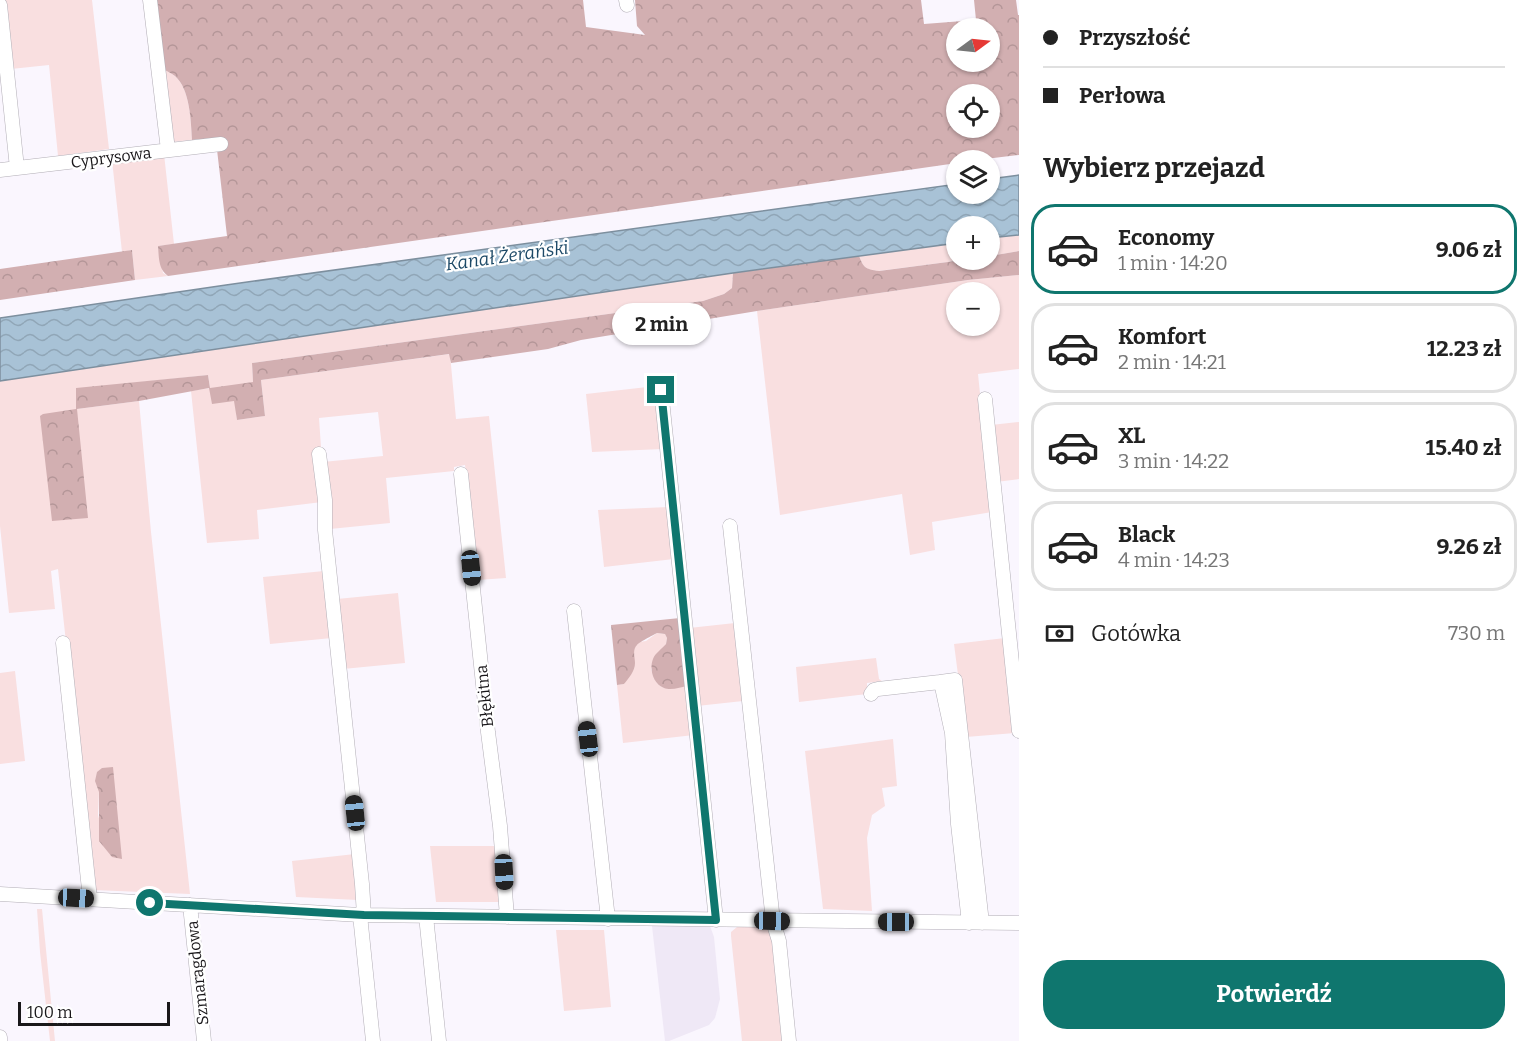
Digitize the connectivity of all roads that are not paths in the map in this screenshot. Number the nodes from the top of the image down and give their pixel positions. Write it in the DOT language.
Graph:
graph roads {
  1 [pos="150,0"];
  2 [pos="0,5"];
  3 [pos="221,144"];
  4 [pos="168,150"];
  5 [pos="17,168"];
  6 [pos="0,170"];
  7 [pos="661,390"];
  8 [pos="985,399"];
  9 [pos="319,454"];
  10 [pos="461,474"];
  11 [pos="730,526"];
  12 [pos="574,611"];
  13 [pos="63,643"];
  14 [pos="871,694"];
  15 [pos="1019,731"];
  16 [pos="0,894"];
  17 [pos="90,898"];
  18 [pos="190,905"];
  19 [pos="362,915"];
  20 [pos="426,916"];
  21 [pos="507,917"];
  22 [pos="608,919"];
  23 [pos="716,920"];
  24 [pos="772,921"];
  25 [pos="976,923"];
  26 [pos="1019,924"];
  27 [pos="204,1041"];
  28 [pos="374,1041"];
  29 [pos="439,1041"];
  30 [pos="789,1041"];
  1 -- 4 [label="street"];
  2 -- 5 [label="street"];
  3 -- 4 [label="street, Cyprysowa"];
  4 -- 5 [label="street, Cyprysowa"];
  5 -- 6 [label="street, Cyprysowa"];
  7 -- 23 [label="street"];
  8 -- 15 [label="street"];
  9 -- 19 [label="street"];
  10 -- 21 [label="street, Błękitna"];
  11 -- 24 [label="street"];
  12 -- 22 [label="street"];
  13 -- 17 [label="street"];
  14 -- 25 [label="street"];
  16 -- 17 [label="street"];
  17 -- 18 [label="street"];
  18 -- 19 [label="street"];
  18 -- 27 [label="street, Szmaragdowa"];
  19 -- 20 [label="street"];
  19 -- 28 [label="street"];
  20 -- 21 [label="street"];
  20 -- 29 [label="street"];
  21 -- 22 [label="street"];
  22 -- 23 [label="street"];
  23 -- 24 [label="street"];
  24 -- 25 [label="street"];
  24 -- 30 [label="street"];
  25 -- 26 [label="street"];
}
